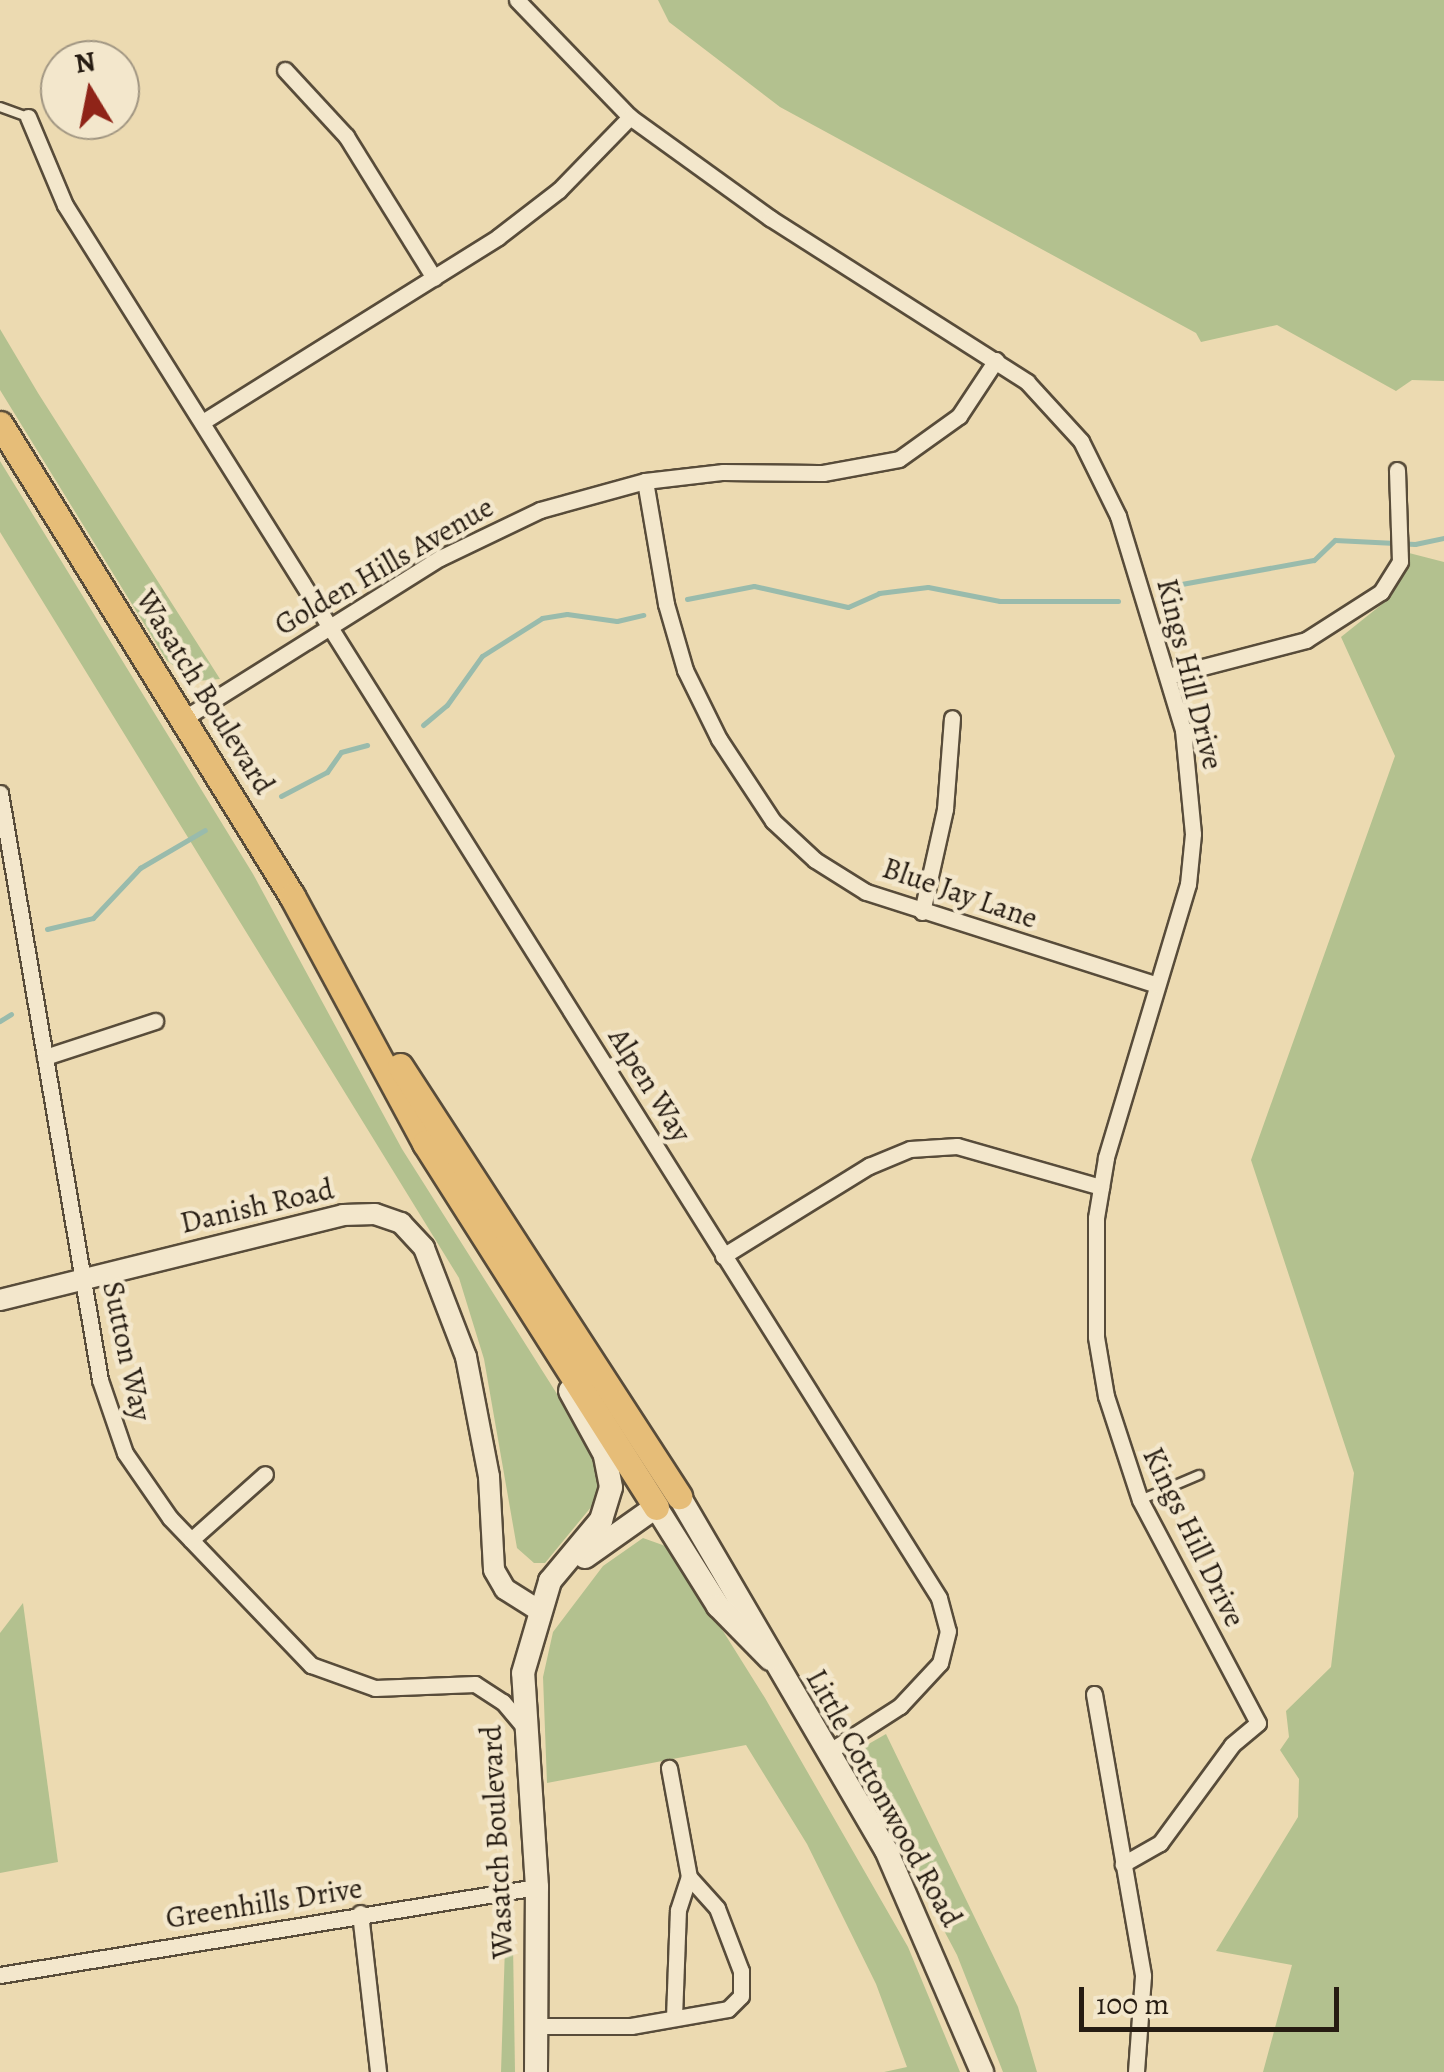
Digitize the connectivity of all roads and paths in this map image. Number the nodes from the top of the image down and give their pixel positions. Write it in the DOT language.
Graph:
graph roads {
  1 [pos="518,0"];
  2 [pos="285,70"];
  3 [pos="0,107"];
  4 [pos="630,116"];
  5 [pos="28,117"];
  6 [pos="434,278"];
  7 [pos="996,360"];
  8 [pos="204,421"];
  9 [pos="0,424"];
  10 [pos="1397,470"];
  11 [pos="645,481"];
  12 [pos="332,626"];
  13 [pos="1168,676"];
  14 [pos="952,718"];
  15 [pos="183,720"];
  16 [pos="1,800"];
  17 [pos="22,805"];
  18 [pos="922,912"];
  19 [pos="1157,985"];
  20 [pos="156,1020"];
  21 [pos="46,1057"];
  22 [pos="1100,1187"];
  23 [pos="724,1256"];
  24 [pos="83,1280"];
  25 [pos="0,1300"];
  26 [pos="552,1328"];
  27 [pos="265,1474"];
  28 [pos="1199,1475"];
  29 [pos="1140,1500"];
  30 [pos="667,1502"];
  31 [pos="191,1540"];
  32 [pos="540,1611"];
  33 [pos="1094,1694"];
  34 [pos="524,1727"];
  35 [pos="830,1751"];
  36 [pos="669,1768"];
  37 [pos="1123,1864"];
  38 [pos="690,1877"];
  39 [pos="537,1886"];
  40 [pos="360,1914"];
  41 [pos="0,1975"];
  42 [pos="674,2018"];
  43 [pos="537,2026"];
  44 [pos="378,2072"];
  45 [pos="536,2072"];
  46 [pos="982,2072"];
  47 [pos="1136,2072"];
  1 -- 4 [label="street, Kings Hill Drive"];
  2 -- 6 [label="street"];
  3 -- 5 [label="lane"];
  4 -- 6 [label="street"];
  4 -- 7 [label="street, Kings Hill Drive"];
  5 -- 8 [label="street, Alpen Way"];
  6 -- 8 [label="street"];
  7 -- 11 [label="street, Golden Hills Avenue"];
  7 -- 13 [label="street, Kings Hill Drive"];
  8 -- 12 [label="street, Alpen Way"];
  9 -- 15 [label="main road, Wasatch Boulevard"];
  10 -- 13 [label="street"];
  11 -- 12 [label="street, Golden Hills Avenue"];
  11 -- 18 [label="street, Blue Jay Lane"];
  12 -- 15 [label="street, Golden Hills Avenue"];
  12 -- 23 [label="street, Alpen Way"];
  13 -- 19 [label="street, Kings Hill Drive"];
  14 -- 18 [label="street"];
  15 -- 26 [label="main road, Wasatch Boulevard"];
  16 -- 17 [label="street, Sutton Way"];
  16 -- 21 [label="street, Sutton Way"];
  18 -- 19 [label="street, Blue Jay Lane"];
  19 -- 22 [label="street, Kings Hill Drive"];
  20 -- 21 [label="street"];
  21 -- 24 [label="street, Sutton Way"];
  22 -- 23 [label="street"];
  22 -- 29 [label="street, Kings Hill Drive"];
  23 -- 35 [label="street, Alpen Way"];
  24 -- 25 [label="street, Danish Road"];
  24 -- 31 [label="street, Sutton Way"];
  24 -- 32 [label="street, Danish Road"];
  26 -- 30 [label="main road, Wasatch Boulevard"];
  26 -- 32 [label="main road, Wasatch Boulevard"];
  27 -- 31 [label="street"];
  28 -- 29 [label="lane"];
  29 -- 37 [label="street, Kings Hill Drive"];
  30 -- 32 [label="main road, Wasatch Boulevard"];
  30 -- 35 [label="main road, Little Cottonwood Road"];
  31 -- 34 [label="street, Sutton Way"];
  32 -- 34 [label="main road, Wasatch Boulevard"];
  33 -- 37 [label="street"];
  34 -- 39 [label="main road, Wasatch Boulevard"];
  35 -- 46 [label="main road, Little Cottonwood Road"];
  36 -- 38 [label="street"];
  37 -- 47 [label="street"];
  38 -- 42 [label="street"];
  38 -- 42 [label="street"];
  39 -- 40 [label="street, Greenhills Drive"];
  39 -- 43 [label="main road, Wasatch Boulevard"];
  40 -- 41 [label="street, Greenhills Drive"];
  40 -- 44 [label="street"];
  42 -- 43 [label="street"];
  43 -- 45 [label="main road, Wasatch Boulevard"];
}
